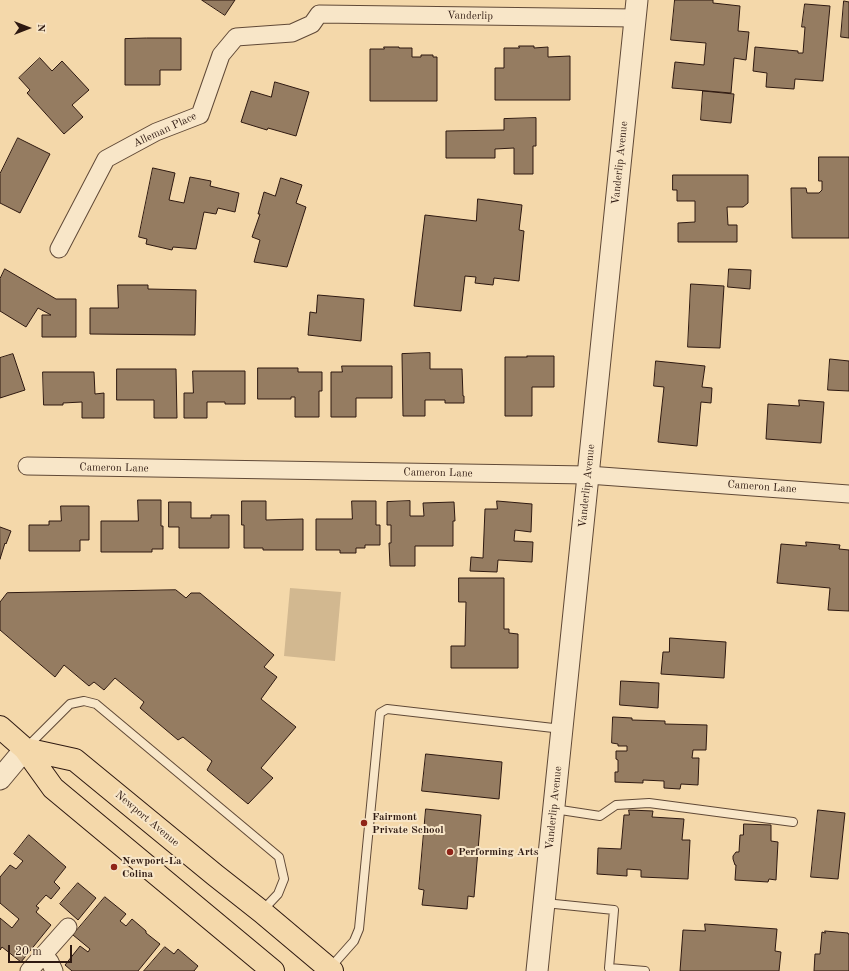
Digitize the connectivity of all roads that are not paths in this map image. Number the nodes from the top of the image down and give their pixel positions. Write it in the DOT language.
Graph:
graph roads {
  1 [pos="319,7"];
  2 [pos="636,9"];
  3 [pos="59,249"];
  4 [pos="27,466"];
  5 [pos="588,475"];
  6 [pos="849,494"];
  7 [pos="0,727"];
  8 [pos="562,730"];
  9 [pos="25,749"];
  10 [pos="0,779"];
  11 [pos="554,810"];
  12 [pos="793,822"];
  13 [pos="545,903"];
  14 [pos="262,912"];
  15 [pos="68,927"];
  16 [pos="44,954"];
  17 [pos="331,970"];
  18 [pos="29,971"];
  19 [pos="54,971"];
  20 [pos="273,971"];
  21 [pos="537,971"];
  22 [pos="645,971"];
  1 -- 2 [label="street, Vanderlip"];
  1 -- 3 [label="street, Alleman Place"];
  2 -- 5 [label="street, Vanderlip Avenue"];
  4 -- 5 [label="street, Cameron Lane"];
  5 -- 6 [label="street, Cameron Lane"];
  5 -- 8 [label="street, Vanderlip Avenue"];
  7 -- 9 [label="main road, Newport Avenue"];
  8 -- 11 [label="street, Vanderlip Avenue"];
  8 -- 17 [label="lane"];
  9 -- 10 [label="street"];
  9 -- 14 [label="main road, Newport Avenue"];
  9 -- 14 [label="lane"];
  9 -- 20 [label="main road, Newport Avenue"];
  11 -- 12 [label="lane"];
  11 -- 13 [label="street, Vanderlip Avenue"];
  13 -- 21 [label="street, Vanderlip Avenue"];
  13 -- 22 [label="lane"];
  14 -- 17 [label="main road, Newport Avenue"];
  15 -- 16 [label="street"];
  16 -- 18 [label="street"];
  16 -- 19 [label="street"];
}
